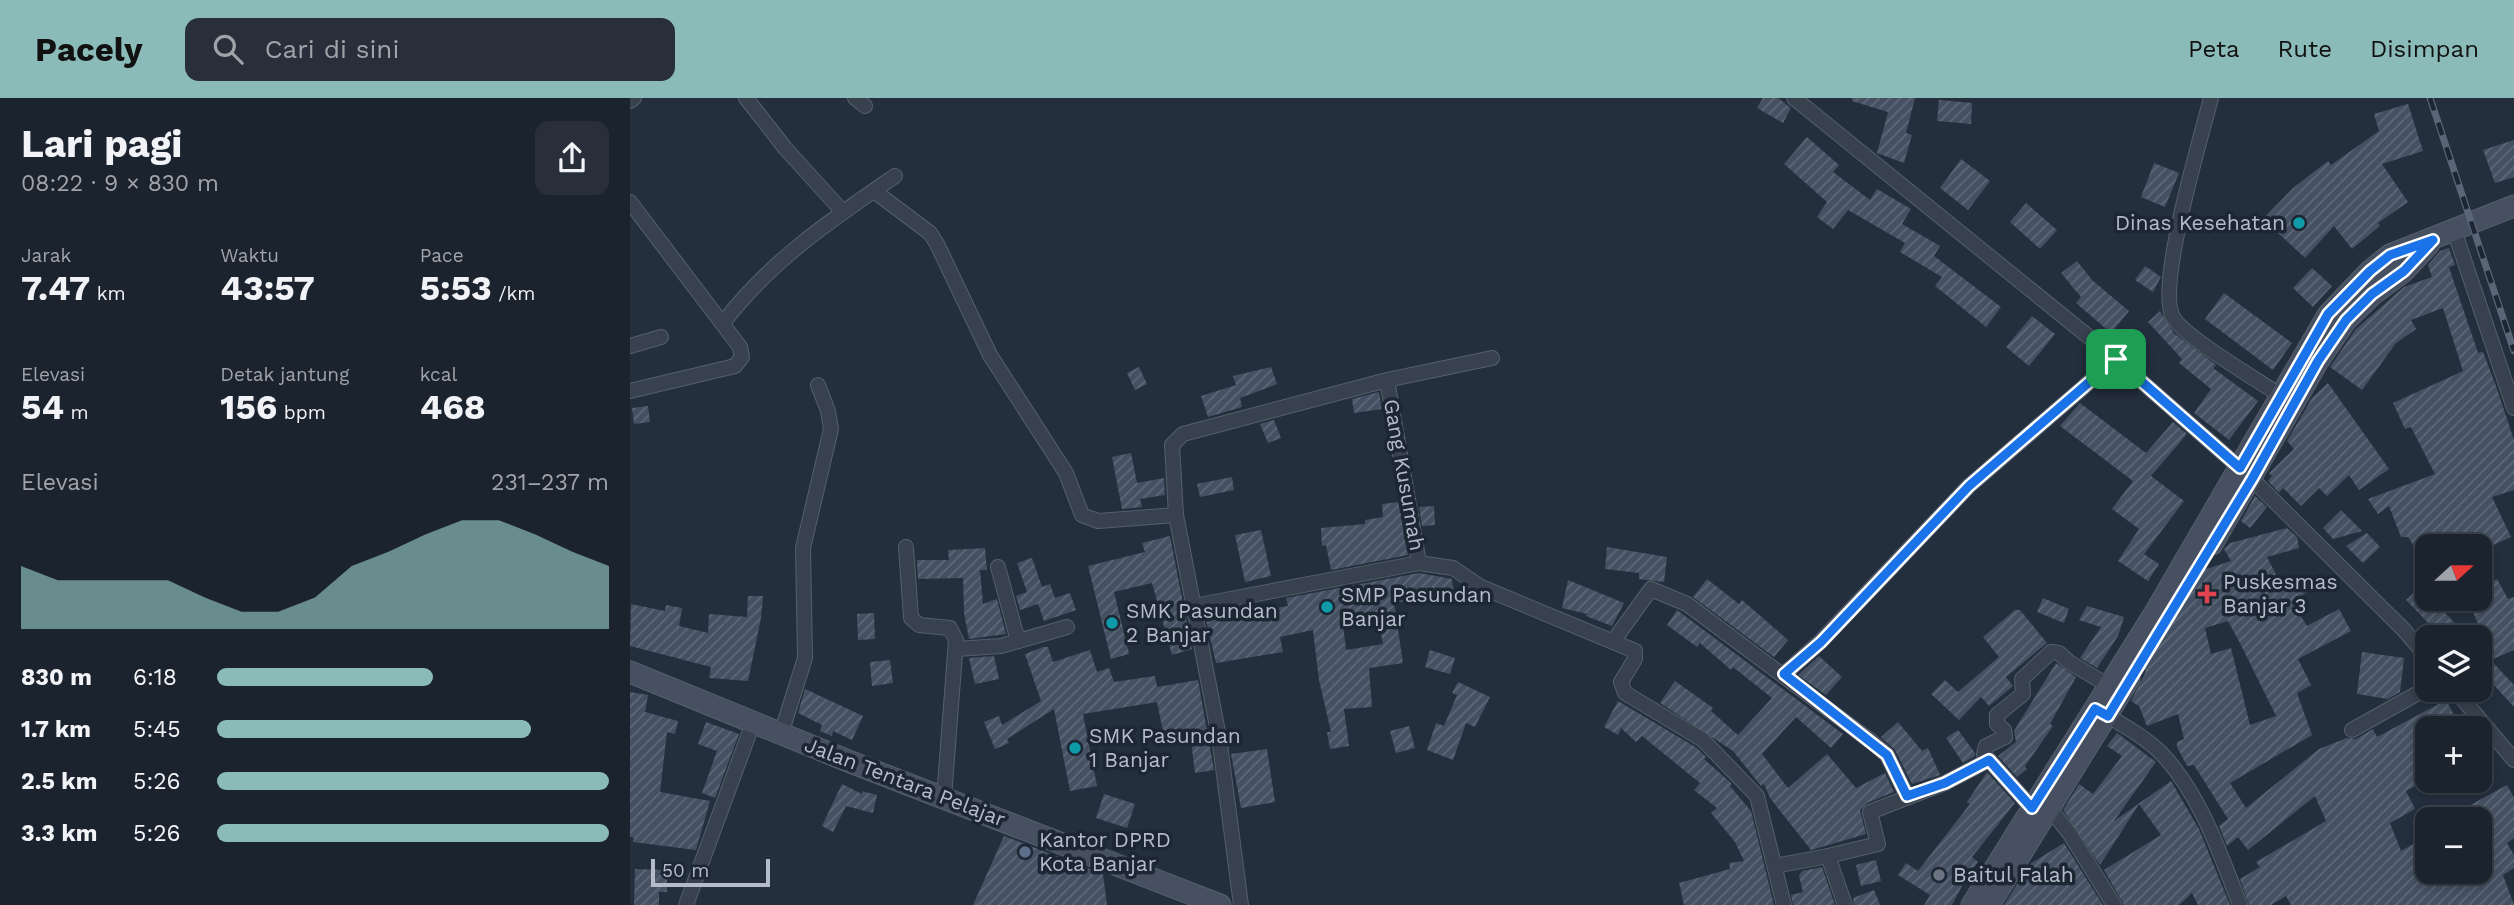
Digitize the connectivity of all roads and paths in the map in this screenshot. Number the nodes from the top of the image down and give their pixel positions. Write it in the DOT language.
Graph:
graph roads {
  1 [pos="634,98"];
  2 [pos="1794,98"];
  3 [pos="2211,98"];
  4 [pos="749,99"];
  5 [pos="630,101"];
  6 [pos="895,177"];
  7 [pos="874,191"];
  8 [pos="630,202"];
  9 [pos="2514,206"];
  10 [pos="843,212"];
  11 [pos="2454,230"];
  12 [pos="2433,240"];
  13 [pos="723,323"];
  14 [pos="661,337"];
  15 [pos="630,346"];
  16 [pos="1492,358"];
  17 [pos="2116,359"];
  18 [pos="1387,380"];
  19 [pos="818,385"];
  20 [pos="630,391"];
  21 [pos="2281,396"];
  22 [pos="2514,408"];
  23 [pos="2246,473"];
  24 [pos="1176,515"];
  25 [pos="906,547"];
  26 [pos="1419,563"];
  27 [pos="998,567"];
  28 [pos="1194,606"];
  29 [pos="1067,627"];
  30 [pos="1614,640"];
  31 [pos="1018,641"];
  32 [pos="2415,643"];
  33 [pos="956,649"];
  34 [pos="630,672"];
  35 [pos="1784,674"];
  36 [pos="2109,686"];
  37 [pos="2415,695"];
  38 [pos="2465,702"];
  39 [pos="2101,713"];
  40 [pos="753,723"];
  41 [pos="2351,730"];
  42 [pos="781,734"];
  43 [pos="1989,760"];
  44 [pos="2514,760"];
  45 [pos="1907,796"];
  46 [pos="944,798"];
  47 [pos="2041,808"];
  48 [pos="1828,856"];
  49 [pos="1775,866"];
  50 [pos="686,905"];
  51 [pos="1220,905"];
  52 [pos="1241,905"];
  53 [pos="1784,905"];
  54 [pos="1845,905"];
  55 [pos="1972,905"];
  56 [pos="1989,905"];
  57 [pos="2113,905"];
  58 [pos="2239,905"];
  1 -- 5 [label="street"];
  2 -- 17 [label="street"];
  3 -- 21 [label="street"];
  4 -- 10 [label="street"];
  6 -- 7 [label="street"];
  7 -- 10 [label="street"];
  7 -- 24 [label="street"];
  8 -- 13 [label="street"];
  9 -- 11 [label="street"];
  10 -- 13 [label="street"];
  11 -- 12 [label="street"];
  11 -- 22 [label="street"];
  12 -- 21 [label="street"];
  12 -- 23 [label="street"];
  13 -- 20 [label="street"];
  14 -- 15 [label="street"];
  16 -- 18 [label="street"];
  17 -- 23 [label="street"];
  17 -- 35 [label="street"];
  18 -- 24 [label="street, Gang Kusumah"];
  18 -- 26 [label="street, Gang Kusumah"];
  19 -- 42 [label="street"];
  21 -- 23 [label="street"];
  23 -- 32 [label="street"];
  23 -- 36 [label="street"];
  23 -- 39 [label="street"];
  24 -- 28 [label="street, Gang Kusumah"];
  25 -- 33 [label="street"];
  26 -- 28 [label="street, Gang Kusumah"];
  26 -- 30 [label="street"];
  27 -- 31 [label="street"];
  28 -- 52 [label="street, Gang Kusumah"];
  29 -- 31 [label="street"];
  30 -- 35 [label="street"];
  30 -- 49 [label="street"];
  31 -- 33 [label="street"];
  33 -- 46 [label="street"];
  34 -- 40 [label="street, Jalan Tentara Pelajar"];
  35 -- 45 [label="street"];
  36 -- 39 [label="street"];
  36 -- 43 [label="street"];
  37 -- 41 [label="street"];
  38 -- 44 [label="street"];
  39 -- 47 [label="street"];
  39 -- 58 [label="street"];
  40 -- 42 [label="street, Jalan Tentara Pelajar"];
  40 -- 50 [label="street"];
  42 -- 46 [label="street, Jalan Tentara Pelajar"];
  43 -- 45 [label="street"];
  43 -- 47 [label="street"];
  45 -- 48 [label="street"];
  46 -- 51 [label="street, Jalan Tentara Pelajar"];
  47 -- 55 [label="street"];
  47 -- 56 [label="street"];
  47 -- 57 [label="street"];
  48 -- 49 [label="street"];
  48 -- 54 [label="street"];
  49 -- 53 [label="street"];
}
